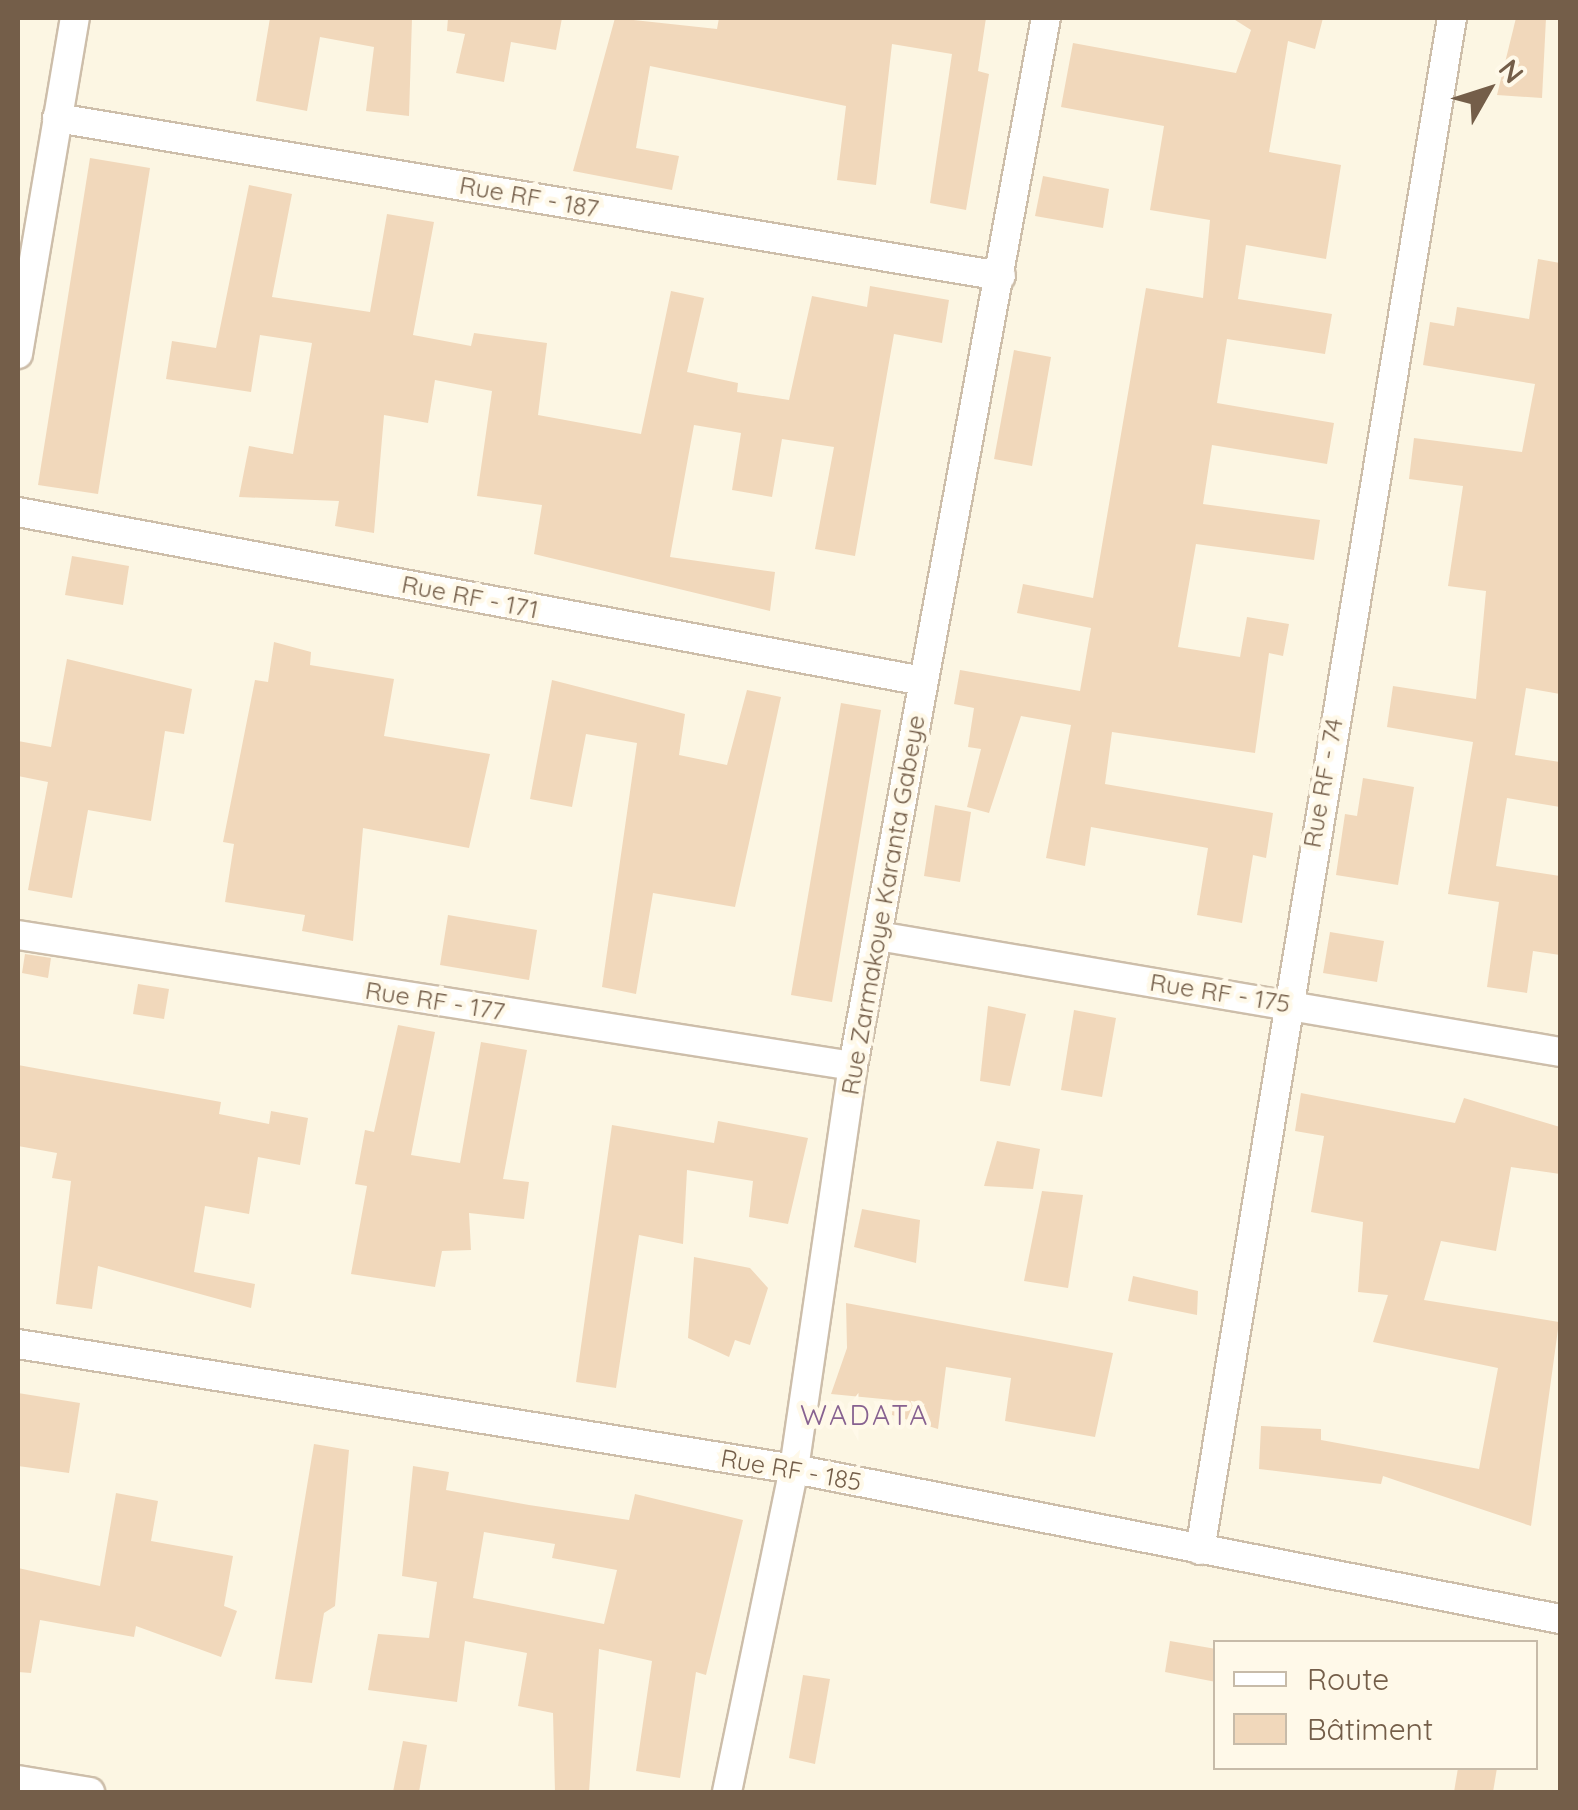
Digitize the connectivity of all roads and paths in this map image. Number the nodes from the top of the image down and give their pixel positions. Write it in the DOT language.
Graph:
graph roads {
  1 [pos="75,18"];
  2 [pos="1046,18"];
  3 [pos="1452,18"];
  4 [pos="57,118"];
  5 [pos="1001,276"];
  6 [pos="18,354"];
  7 [pos="18,512"];
  8 [pos="923,681"];
  9 [pos="18,935"];
  10 [pos="878,936"];
  11 [pos="1286,1003"];
  12 [pos="1560,1052"];
  13 [pos="853,1066"];
  14 [pos="18,1344"];
  15 [pos="794,1469"];
  16 [pos="1200,1550"];
  17 [pos="1560,1619"];
  18 [pos="18,1780"];
  19 [pos="90,1792"];
  20 [pos="728,1792"];
  1 -- 4 [label="street"];
  2 -- 5 [label="street, Rue Zarmakoye Karanta Gabeye"];
  3 -- 11 [label="street, Rue RF - 74"];
  4 -- 5 [label="street, Rue RF - 187"];
  4 -- 6 [label="street"];
  5 -- 8 [label="street, Rue Zarmakoye Karanta Gabeye"];
  7 -- 8 [label="street, Rue RF - 171"];
  8 -- 10 [label="street, Rue Zarmakoye Karanta Gabeye"];
  9 -- 13 [label="street, Rue RF - 177"];
  10 -- 11 [label="street, Rue RF - 175"];
  10 -- 13 [label="street, Rue Zarmakoye Karanta Gabeye"];
  11 -- 12 [label="street, Rue RF - 175"];
  11 -- 16 [label="street, Rue RF - 74"];
  13 -- 15 [label="street, Rue Zarmakoye Karanta Gabeye"];
  14 -- 15 [label="street, Rue RF - 185"];
  15 -- 16 [label="street, Rue RF - 185"];
  15 -- 20 [label="street, Rue Zarmakoye Karanta Gabeye"];
  16 -- 17 [label="street, Rue RF - 185"];
  18 -- 19 [label="street"];
}
